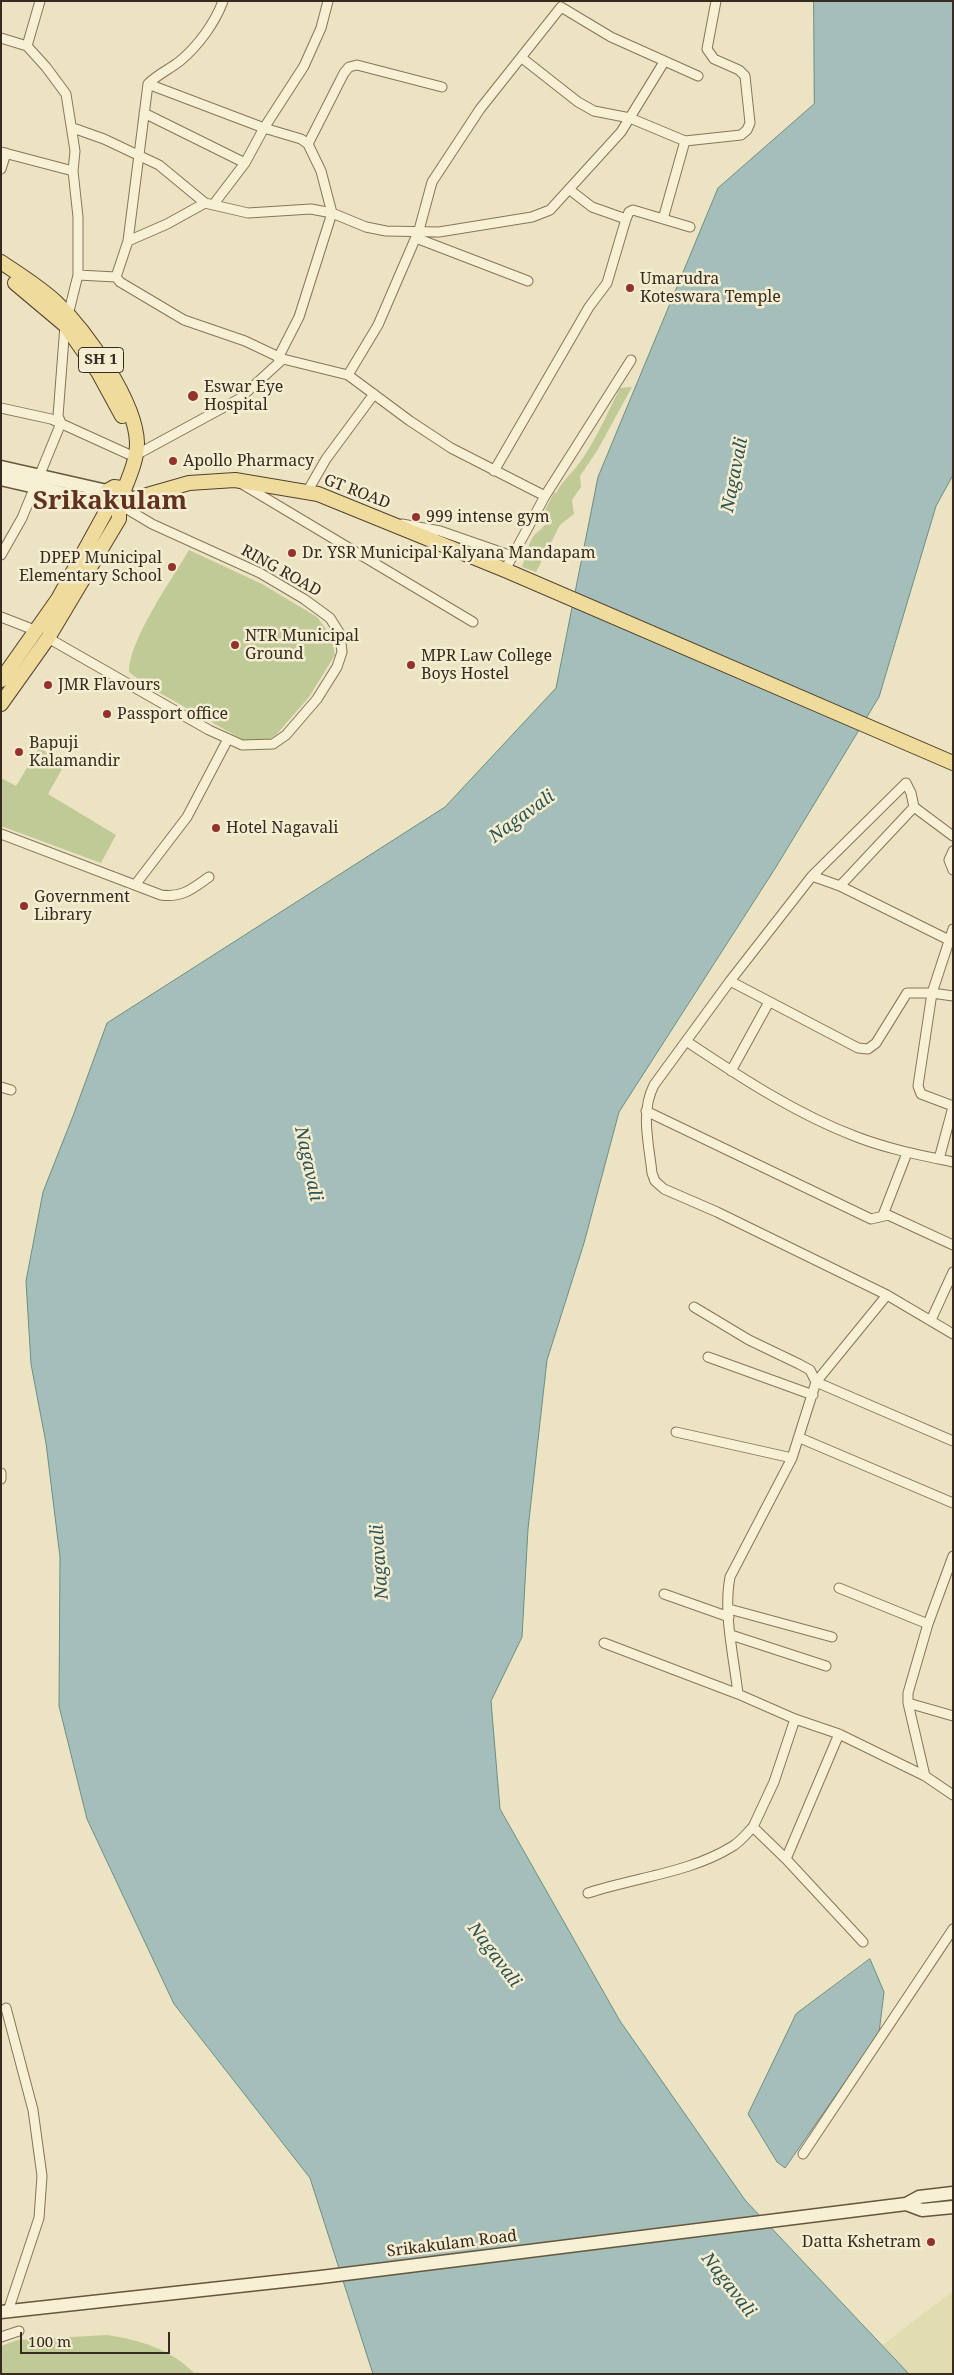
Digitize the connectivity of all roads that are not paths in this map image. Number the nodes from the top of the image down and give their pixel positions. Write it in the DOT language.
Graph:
graph roads {
  1 [pos="40,1"];
  2 [pos="222,1"];
  3 [pos="328,1"];
  4 [pos="716,1"];
  5 [pos="560,4"];
  6 [pos="1,38"];
  7 [pos="27,46"];
  8 [pos="522,58"];
  9 [pos="664,62"];
  10 [pos="698,76"];
  11 [pos="148,84"];
  12 [pos="442,87"];
  13 [pos="144,113"];
  14 [pos="630,118"];
  15 [pos="73,128"];
  16 [pos="264,128"];
  17 [pos="685,141"];
  18 [pos="308,144"];
  19 [pos="4,153"];
  20 [pos="139,156"];
  21 [pos="245,163"];
  22 [pos="1,169"];
  23 [pos="73,171"];
  24 [pos="570,190"];
  25 [pos="209,204"];
  26 [pos="332,214"];
  27 [pos="626,219"];
  28 [pos="663,219"];
  29 [pos="690,227"];
  30 [pos="418,234"];
  31 [pos="128,241"];
  32 [pos="1,262"];
  33 [pos="1,274"];
  34 [pos="78,275"];
  35 [pos="116,277"];
  36 [pos="528,281"];
  37 [pos="66,320"];
  38 [pos="281,359"];
  39 [pos="631,360"];
  40 [pos="348,375"];
  41 [pos="374,394"];
  42 [pos="1,408"];
  43 [pos="61,423"];
  44 [pos="132,455"];
  45 [pos="1,467"];
  46 [pos="494,471"];
  47 [pos="1,479"];
  48 [pos="235,480"];
  49 [pos="36,481"];
  50 [pos="307,492"];
  51 [pos="545,496"];
  52 [pos="118,498"];
  53 [pos="382,520"];
  54 [pos="1,555"];
  55 [pos="512,556"];
  56 [pos="504,570"];
  57 [pos="1,616"];
  58 [pos="474,622"];
  59 [pos="43,635"];
  60 [pos="1,680"];
  61 [pos="1,704"];
  62 [pos="228,739"];
  63 [pos="953,763"];
  64 [pos="914,807"];
  65 [pos="1,834"];
  66 [pos="953,836"];
  67 [pos="953,851"];
  68 [pos="953,870"];
  69 [pos="812,876"];
  70 [pos="209,877"];
  71 [pos="135,885"];
  72 [pos="840,886"];
  73 [pos="953,929"];
  74 [pos="951,941"];
  75 [pos="730,981"];
  76 [pos="932,993"];
  77 [pos="953,996"];
  78 [pos="769,1002"];
  79 [pos="686,1040"];
  80 [pos="730,1071"];
  81 [pos="1,1087"];
  82 [pos="11,1090"];
  83 [pos="953,1106"];
  84 [pos="646,1111"];
  85 [pos="907,1153"];
  86 [pos="938,1159"];
  87 [pos="953,1162"];
  88 [pos="883,1215"];
  89 [pos="953,1246"];
  90 [pos="953,1272"];
  91 [pos="887,1296"];
  92 [pos="694,1307"];
  93 [pos="931,1320"];
  94 [pos="953,1334"];
  95 [pos="708,1357"];
  96 [pos="816,1382"];
  97 [pos="813,1395"];
  98 [pos="676,1432"];
  99 [pos="800,1438"];
  100 [pos="953,1441"];
  101 [pos="792,1458"];
  102 [pos="1,1473"];
  103 [pos="1,1479"];
  104 [pos="953,1503"];
  105 [pos="953,1556"];
  106 [pos="839,1588"];
  107 [pos="664,1594"];
  108 [pos="729,1613"];
  109 [pos="928,1624"];
  110 [pos="731,1635"];
  111 [pos="832,1637"];
  112 [pos="604,1643"];
  113 [pos="826,1666"];
  114 [pos="738,1694"];
  115 [pos="908,1703"];
  116 [pos="953,1716"];
  117 [pos="795,1719"];
  118 [pos="839,1734"];
  119 [pos="925,1776"];
  120 [pos="953,1795"];
  121 [pos="753,1827"];
  122 [pos="786,1859"];
  123 [pos="588,1893"];
  124 [pos="953,1929"];
  125 [pos="863,1942"];
  126 [pos="6,2008"];
  127 [pos="803,2154"];
  128 [pos="953,2193"];
  129 [pos="906,2204"];
  130 [pos="953,2207"];
  131 [pos="4,2311"];
  132 [pos="20,2332"];
  133 [pos="1,2337"];
  1 -- 7 [label="street"];
  2 -- 11 [label="street"];
  3 -- 16 [label="street"];
  4 -- 17 [label="street"];
  5 -- 8 [label="street"];
  5 -- 9 [label="street"];
  6 -- 7 [label="street"];
  7 -- 15 [label="street"];
  8 -- 14 [label="street"];
  8 -- 30 [label="street"];
  9 -- 10 [label="street"];
  9 -- 14 [label="street"];
  11 -- 13 [label="street"];
  11 -- 16 [label="street"];
  12 -- 18 [label="street"];
  13 -- 20 [label="street"];
  13 -- 21 [label="street"];
  14 -- 17 [label="street"];
  14 -- 24 [label="street"];
  15 -- 20 [label="street"];
  15 -- 23 [label="street"];
  16 -- 18 [label="street"];
  16 -- 21 [label="street"];
  17 -- 28 [label="street"];
  18 -- 26 [label="street"];
  19 -- 22 [label="street"];
  19 -- 23 [label="street"];
  20 -- 25 [label="street"];
  20 -- 31 [label="street"];
  21 -- 25 [label="street"];
  23 -- 34 [label="street"];
  24 -- 27 [label="street"];
  24 -- 30 [label="street"];
  25 -- 26 [label="street"];
  25 -- 31 [label="street"];
  26 -- 30 [label="street"];
  26 -- 38 [label="street"];
  27 -- 28 [label="street"];
  27 -- 46 [label="street"];
  28 -- 29 [label="street"];
  30 -- 36 [label="street"];
  30 -- 40 [label="street"];
  31 -- 35 [label="street"];
  32 -- 37 [label="main road, SH 1"];
  33 -- 37 [label="main road, SH 1"];
  34 -- 35 [label="street"];
  34 -- 37 [label="street"];
  35 -- 38 [label="street"];
  37 -- 43 [label="street"];
  37 -- 44 [label="main road, SH 1"];
  38 -- 40 [label="street"];
  38 -- 44 [label="street"];
  39 -- 51 [label="street"];
  40 -- 41 [label="street"];
  41 -- 46 [label="street"];
  41 -- 50 [label="street"];
  42 -- 43 [label="street"];
  43 -- 44 [label="street"];
  43 -- 49 [label="street"];
  44 -- 52 [label="main road, SH 1"];
  45 -- 49 [label="main road"];
  46 -- 51 [label="street"];
  47 -- 49 [label="main road"];
  48 -- 50 [label="main road, GT ROAD"];
  48 -- 52 [label="main road, GT ROAD"];
  48 -- 58 [label="street"];
  49 -- 52 [label="main road"];
  49 -- 54 [label="street"];
  50 -- 53 [label="main road, GT ROAD"];
  51 -- 55 [label="street"];
  52 -- 59 [label="main road, SH 1"];
  52 -- 62 [label="street, RING ROAD"];
  53 -- 55 [label="street"];
  53 -- 56 [label="main road, GT ROAD"];
  55 -- 56 [label="street"];
  56 -- 63 [label="main road, GT ROAD"];
  57 -- 59 [label="street, RING ROAD"];
  59 -- 60 [label="main road, SH 1"];
  59 -- 61 [label="main road, SH 1"];
  59 -- 62 [label="street, RING ROAD"];
  62 -- 71 [label="street"];
  64 -- 66 [label="street"];
  64 -- 69 [label="street"];
  64 -- 72 [label="street"];
  65 -- 71 [label="street"];
  67 -- 68 [label="street"];
  69 -- 72 [label="street"];
  69 -- 75 [label="street"];
  70 -- 71 [label="street"];
  72 -- 74 [label="street"];
  73 -- 74 [label="street"];
  74 -- 76 [label="street"];
  75 -- 78 [label="street"];
  75 -- 79 [label="street"];
  76 -- 77 [label="street"];
  76 -- 78 [label="street"];
  76 -- 83 [label="street"];
  78 -- 80 [label="street"];
  79 -- 80 [label="street"];
  79 -- 84 [label="street"];
  80 -- 85 [label="street"];
  81 -- 82 [label="street"];
  83 -- 86 [label="street"];
  84 -- 88 [label="street"];
  84 -- 91 [label="street"];
  85 -- 86 [label="street"];
  85 -- 88 [label="street"];
  86 -- 87 [label="street"];
  88 -- 89 [label="street"];
  90 -- 93 [label="street"];
  91 -- 93 [label="street"];
  91 -- 96 [label="street"];
  92 -- 96 [label="street"];
  93 -- 94 [label="street"];
  95 -- 97 [label="street"];
  96 -- 97 [label="street"];
  96 -- 100 [label="street"];
  97 -- 99 [label="street"];
  98 -- 101 [label="street"];
  99 -- 101 [label="street"];
  99 -- 104 [label="street"];
  101 -- 108 [label="street"];
  102 -- 103 [label="street"];
  105 -- 109 [label="street"];
  106 -- 109 [label="street"];
  107 -- 108 [label="street"];
  108 -- 110 [label="street"];
  108 -- 111 [label="street"];
  109 -- 115 [label="street"];
  110 -- 113 [label="street"];
  110 -- 114 [label="street"];
  112 -- 114 [label="street"];
  114 -- 117 [label="street"];
  115 -- 116 [label="street"];
  115 -- 119 [label="street"];
  117 -- 118 [label="street"];
  117 -- 121 [label="street"];
  118 -- 119 [label="street"];
  118 -- 122 [label="street"];
  119 -- 120 [label="street"];
  121 -- 122 [label="street"];
  121 -- 123 [label="street"];
  122 -- 125 [label="street"];
  124 -- 127 [label="street"];
  126 -- 131 [label="street"];
  128 -- 129 [label="main road, Srikakulam Road"];
  129 -- 130 [label="main road, Srikakulam Road"];
  129 -- 131 [label="main road, Srikakulam Road"];
  132 -- 133 [label="street"];
}
